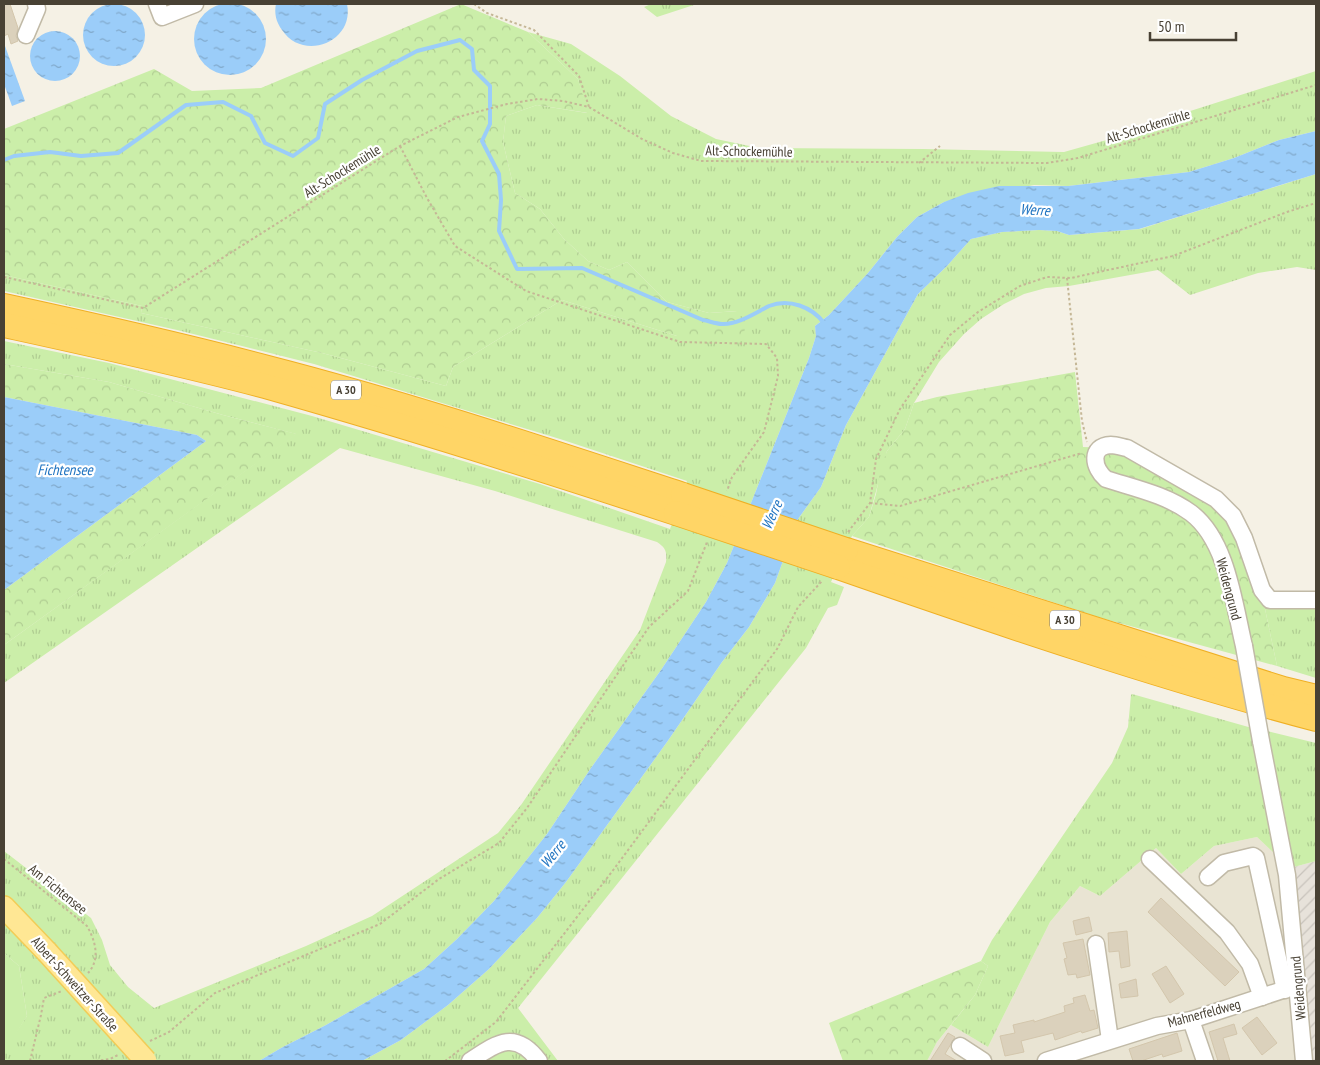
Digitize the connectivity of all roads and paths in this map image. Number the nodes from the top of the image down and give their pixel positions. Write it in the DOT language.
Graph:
graph roads {
  1 [pos="36,4"];
  2 [pos="157,4"];
  3 [pos="195,4"];
  4 [pos="474,4"];
  5 [pos="26,36"];
  6 [pos="1316,85"];
  7 [pos="589,107"];
  8 [pos="400,146"];
  9 [pos="940,146"];
  10 [pos="919,163"];
  11 [pos="1316,203"];
  12 [pos="4,277"];
  13 [pos="1067,278"];
  14 [pos="4,306"];
  15 [pos="4,325"];
  16 [pos="1093,451"];
  17 [pos="726,495"];
  18 [pos="679,504"];
  19 [pos="708,539"];
  20 [pos="842,559"];
  21 [pos="1316,600"];
  22 [pos="798,607"];
  23 [pos="1316,697"];
  24 [pos="1316,719"];
  25 [pos="4,858"];
  26 [pos="1150,859"];
  27 [pos="1208,878"];
  28 [pos="4,907"];
  29 [pos="1096,944"];
  30 [pos="91,970"];
  31 [pos="1291,987"];
  32 [pos="1262,997"];
  33 [pos="44,998"];
  34 [pos="1191,1020"];
  35 [pos="1110,1040"];
  36 [pos="960,1046"];
  37 [pos="145,1052"];
  38 [pos="119,1055"];
  39 [pos="30,1061"];
  40 [pos="96,1061"];
  41 [pos="445,1061"];
  42 [pos="470,1061"];
  43 [pos="539,1061"];
  44 [pos="983,1061"];
  45 [pos="1046,1061"];
  46 [pos="1205,1061"];
  47 [pos="1304,1061"];
  1 -- 5 [label="street"];
  2 -- 3 [label="street"];
  4 -- 7 [label="path"];
  6 -- 10 [label="path, Alt-Schockemühle"];
  7 -- 8 [label="path, Alt-Schockemühle"];
  7 -- 10 [label="path, Alt-Schockemühle"];
  8 -- 12 [label="path, Alt-Schockemühle"];
  8 -- 17 [label="path"];
  9 -- 10 [label="path"];
  11 -- 13 [label="path"];
  13 -- 16 [label="path"];
  13 -- 16 [label="path"];
  14 -- 18 [label="highway, A 30"];
  15 -- 18 [label="highway, A 30"];
  16 -- 21 [label="street, Weidengrund"];
  16 -- 31 [label="street, Weidengrund, bridge"];
  18 -- 20 [label="highway, A 30, bridge"];
  19 -- 37 [label="path"];
  20 -- 23 [label="highway, A 30"];
  20 -- 24 [label="highway, A 30"];
  22 -- 41 [label="path"];
  25 -- 30 [label="path, Am Fichtensee"];
  26 -- 32 [label="street"];
  27 -- 31 [label="street"];
  28 -- 37 [label="main road, Albert-Schweitzer-Straße, bridge"];
  29 -- 35 [label="street"];
  31 -- 32 [label="street, Mahnerfeldweg"];
  31 -- 47 [label="street, Weidengrund"];
  32 -- 34 [label="street, Mahnerfeldweg"];
  33 -- 39 [label="path"];
  34 -- 35 [label="street, Mahnerfeldweg"];
  34 -- 46 [label="street"];
  35 -- 45 [label="street, Mahnerfeldweg"];
  36 -- 44 [label="street"];
  38 -- 40 [label="path"];
  42 -- 43 [label="street"];
}
